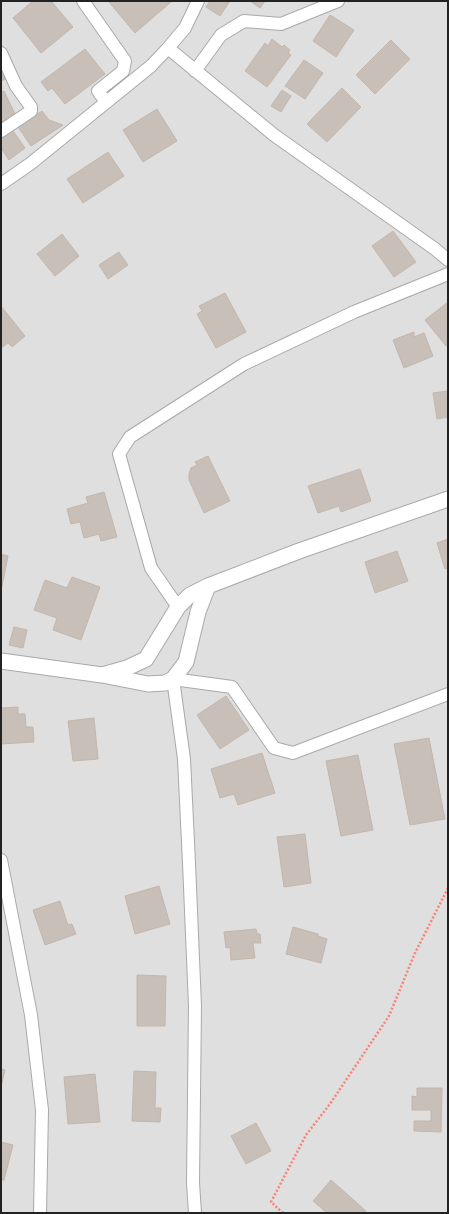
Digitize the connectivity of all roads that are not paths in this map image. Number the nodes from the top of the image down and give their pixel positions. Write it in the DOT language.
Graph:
graph roads {
  1 [pos="83,1"];
  2 [pos="198,1"];
  3 [pos="338,1"];
  4 [pos="168,48"];
  5 [pos="1,53"];
  6 [pos="195,71"];
  7 [pos="106,102"];
  8 [pos="1,131"];
  9 [pos="1,184"];
  10 [pos="448,260"];
  11 [pos="448,274"];
  12 [pos="448,499"];
  13 [pos="208,586"];
  14 [pos="178,607"];
  15 [pos="1,661"];
  16 [pos="102,675"];
  17 [pos="173,679"];
  18 [pos="448,694"];
  19 [pos="1,860"];
  20 [pos="40,1213"];
  21 [pos="194,1213"];
  1 -- 7 [label="street"];
  2 -- 4 [label="street"];
  3 -- 6 [label="street"];
  4 -- 6 [label="street"];
  4 -- 7 [label="street"];
  5 -- 8 [label="street"];
  6 -- 10 [label="street"];
  7 -- 9 [label="street"];
  11 -- 14 [label="street"];
  12 -- 13 [label="street"];
  13 -- 14 [label="street"];
  13 -- 17 [label="street"];
  14 -- 16 [label="street"];
  15 -- 16 [label="street"];
  16 -- 17 [label="street"];
  17 -- 18 [label="street"];
  17 -- 21 [label="street"];
  19 -- 20 [label="street"];
}
